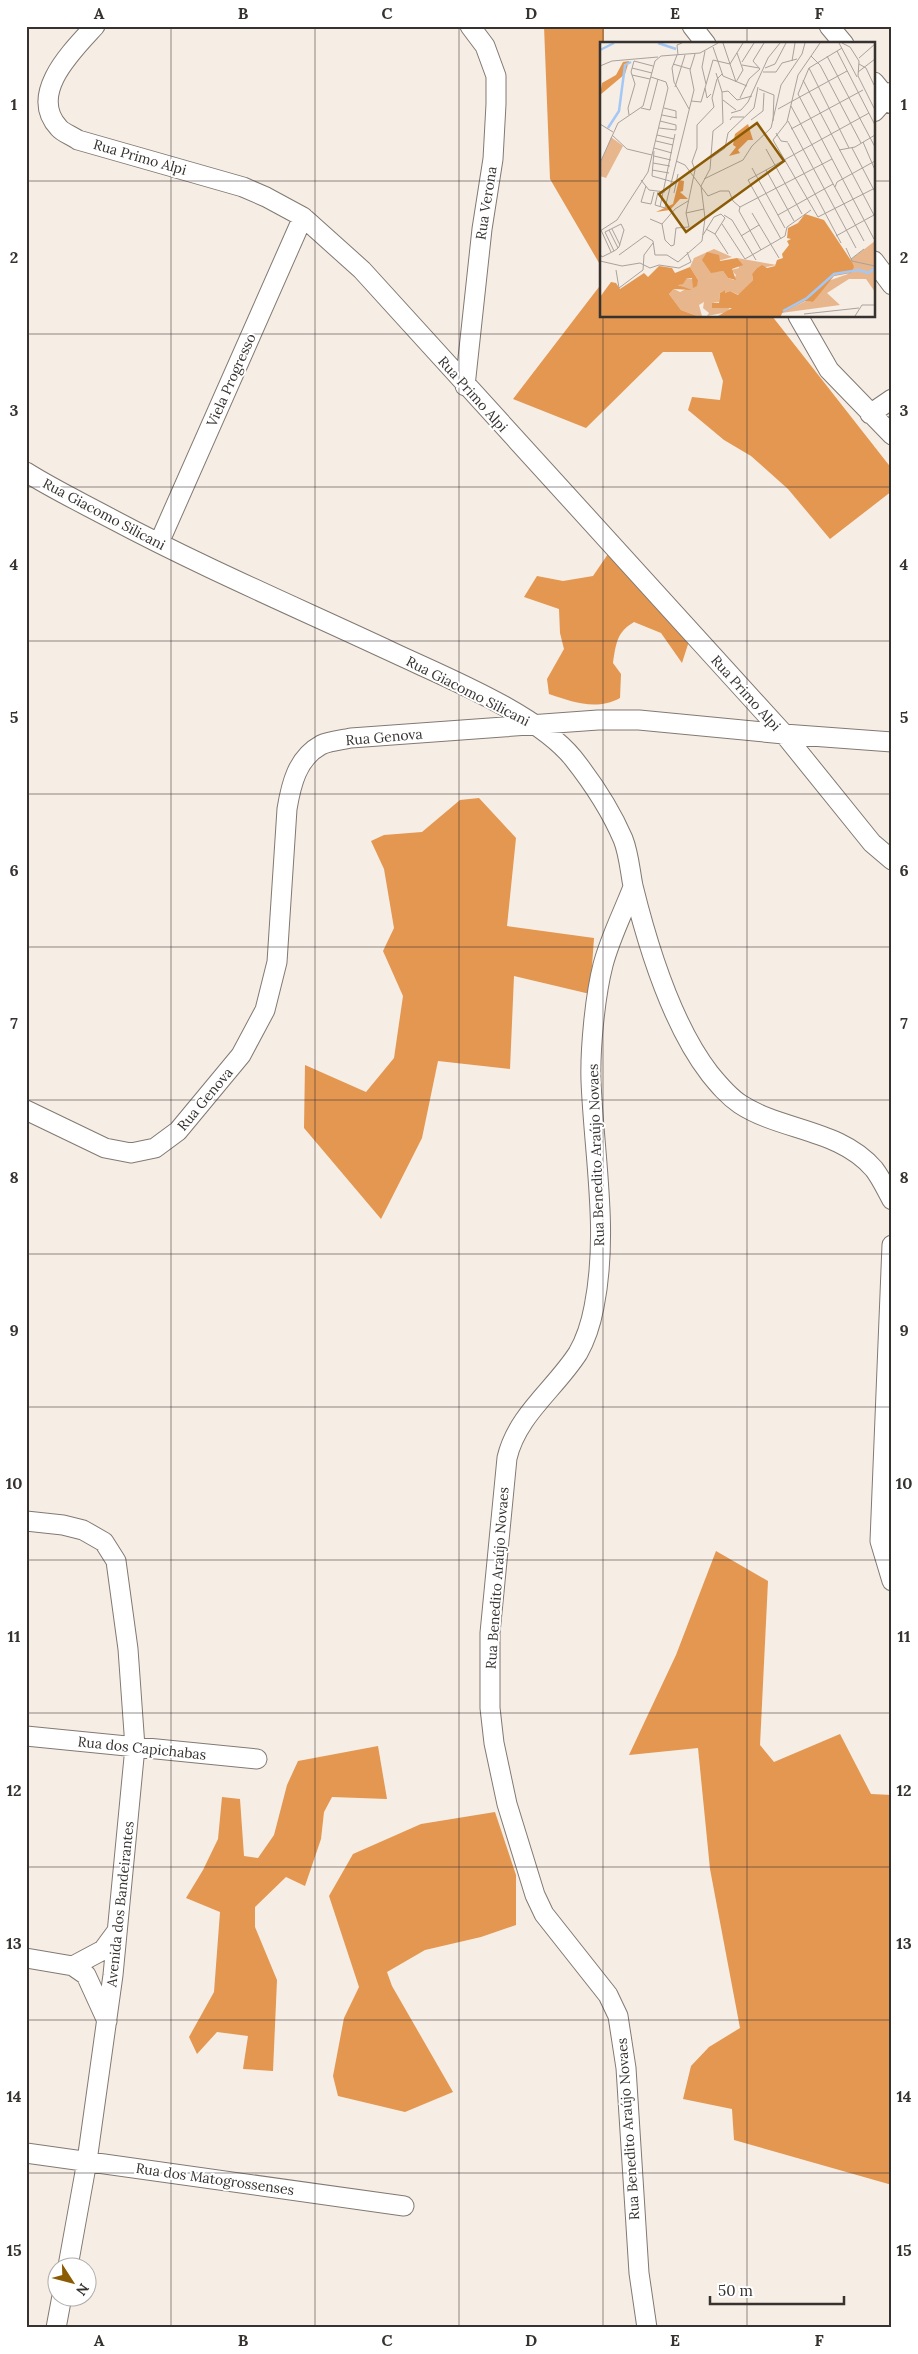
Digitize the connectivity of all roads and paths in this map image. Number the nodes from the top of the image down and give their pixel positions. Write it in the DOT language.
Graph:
graph roads {
  1 [pos="95,26"];
  2 [pos="470,26"];
  3 [pos="692,26"];
  4 [pos="830,26"];
  5 [pos="704,42"];
  6 [pos="842,42"];
  7 [pos="876,84"];
  8 [pos="890,98"];
  9 [pos="876,110"];
  10 [pos="303,217"];
  11 [pos="876,264"];
  12 [pos="892,285"];
  13 [pos="799,318"];
  14 [pos="465,386"];
  15 [pos="892,399"];
  16 [pos="870,414"];
  17 [pos="892,435"];
  18 [pos="26,472"];
  19 [pos="159,544"];
  20 [pos="536,725"];
  21 [pos="784,734"];
  22 [pos="892,742"];
  23 [pos="892,860"];
  24 [pos="633,887"];
  25 [pos="26,1110"];
  26 [pos="892,1200"];
  27 [pos="892,1245"];
  28 [pos="890,1290"];
  29 [pos="26,1521"];
  30 [pos="892,1581"];
  31 [pos="26,1736"];
  32 [pos="135,1747"];
  33 [pos="257,1759"];
  34 [pos="118,1930"];
  35 [pos="26,1958"];
  36 [pos="73,1966"];
  37 [pos="107,2021"];
  38 [pos="26,2153"];
  39 [pos="88,2161"];
  40 [pos="404,2206"];
  41 [pos="70,2256"];
  42 [pos="60,2306"];
  43 [pos="56,2328"];
  44 [pos="647,2328"];
  1 -- 10 [label="street, Rua Primo Alpi"];
  2 -- 14 [label="street, Rua Verona"];
  3 -- 5 [label="street"];
  4 -- 6 [label="street"];
  7 -- 8 [label="street"];
  8 -- 9 [label="street"];
  10 -- 14 [label="street, Rua Primo Alpi"];
  10 -- 19 [label="street, Viela Progresso"];
  11 -- 12 [label="street"];
  13 -- 16 [label="street"];
  14 -- 21 [label="street, Rua Primo Alpi"];
  15 -- 16 [label="street"];
  16 -- 17 [label="street"];
  18 -- 19 [label="street, Rua Giacomo Silicani"];
  19 -- 20 [label="street, Rua Giacomo Silicani"];
  20 -- 21 [label="street, Rua Genova"];
  20 -- 24 [label="street, Rua Giacomo Silicani"];
  20 -- 25 [label="street, Rua Genova"];
  21 -- 22 [label="street, Rua Genova"];
  21 -- 23 [label="street, Rua Primo Alpi"];
  24 -- 26 [label="street, Rua Giacomo Silicani"];
  24 -- 44 [label="street, Rua Benedito Araújo Novaes"];
  27 -- 28 [label="street"];
  28 -- 30 [label="street"];
  29 -- 32 [label="street, Avenida dos Bandeirantes"];
  31 -- 32 [label="street, Rua dos Capichabas"];
  32 -- 33 [label="street, Rua dos Capichabas"];
  32 -- 34 [label="street, Avenida dos Bandeirantes"];
  34 -- 36 [label="street"];
  34 -- 37 [label="street, Avenida dos Bandeirantes"];
  35 -- 36 [label="street"];
  36 -- 37 [label="street"];
  37 -- 39 [label="street, Avenida dos Bandeirantes"];
  38 -- 39 [label="street, Rua dos Matogrossenses"];
  39 -- 40 [label="street, Rua dos Matogrossenses"];
  39 -- 41 [label="street, Avenida dos Bandeirantes"];
  42 -- 43 [label="street"];
}
